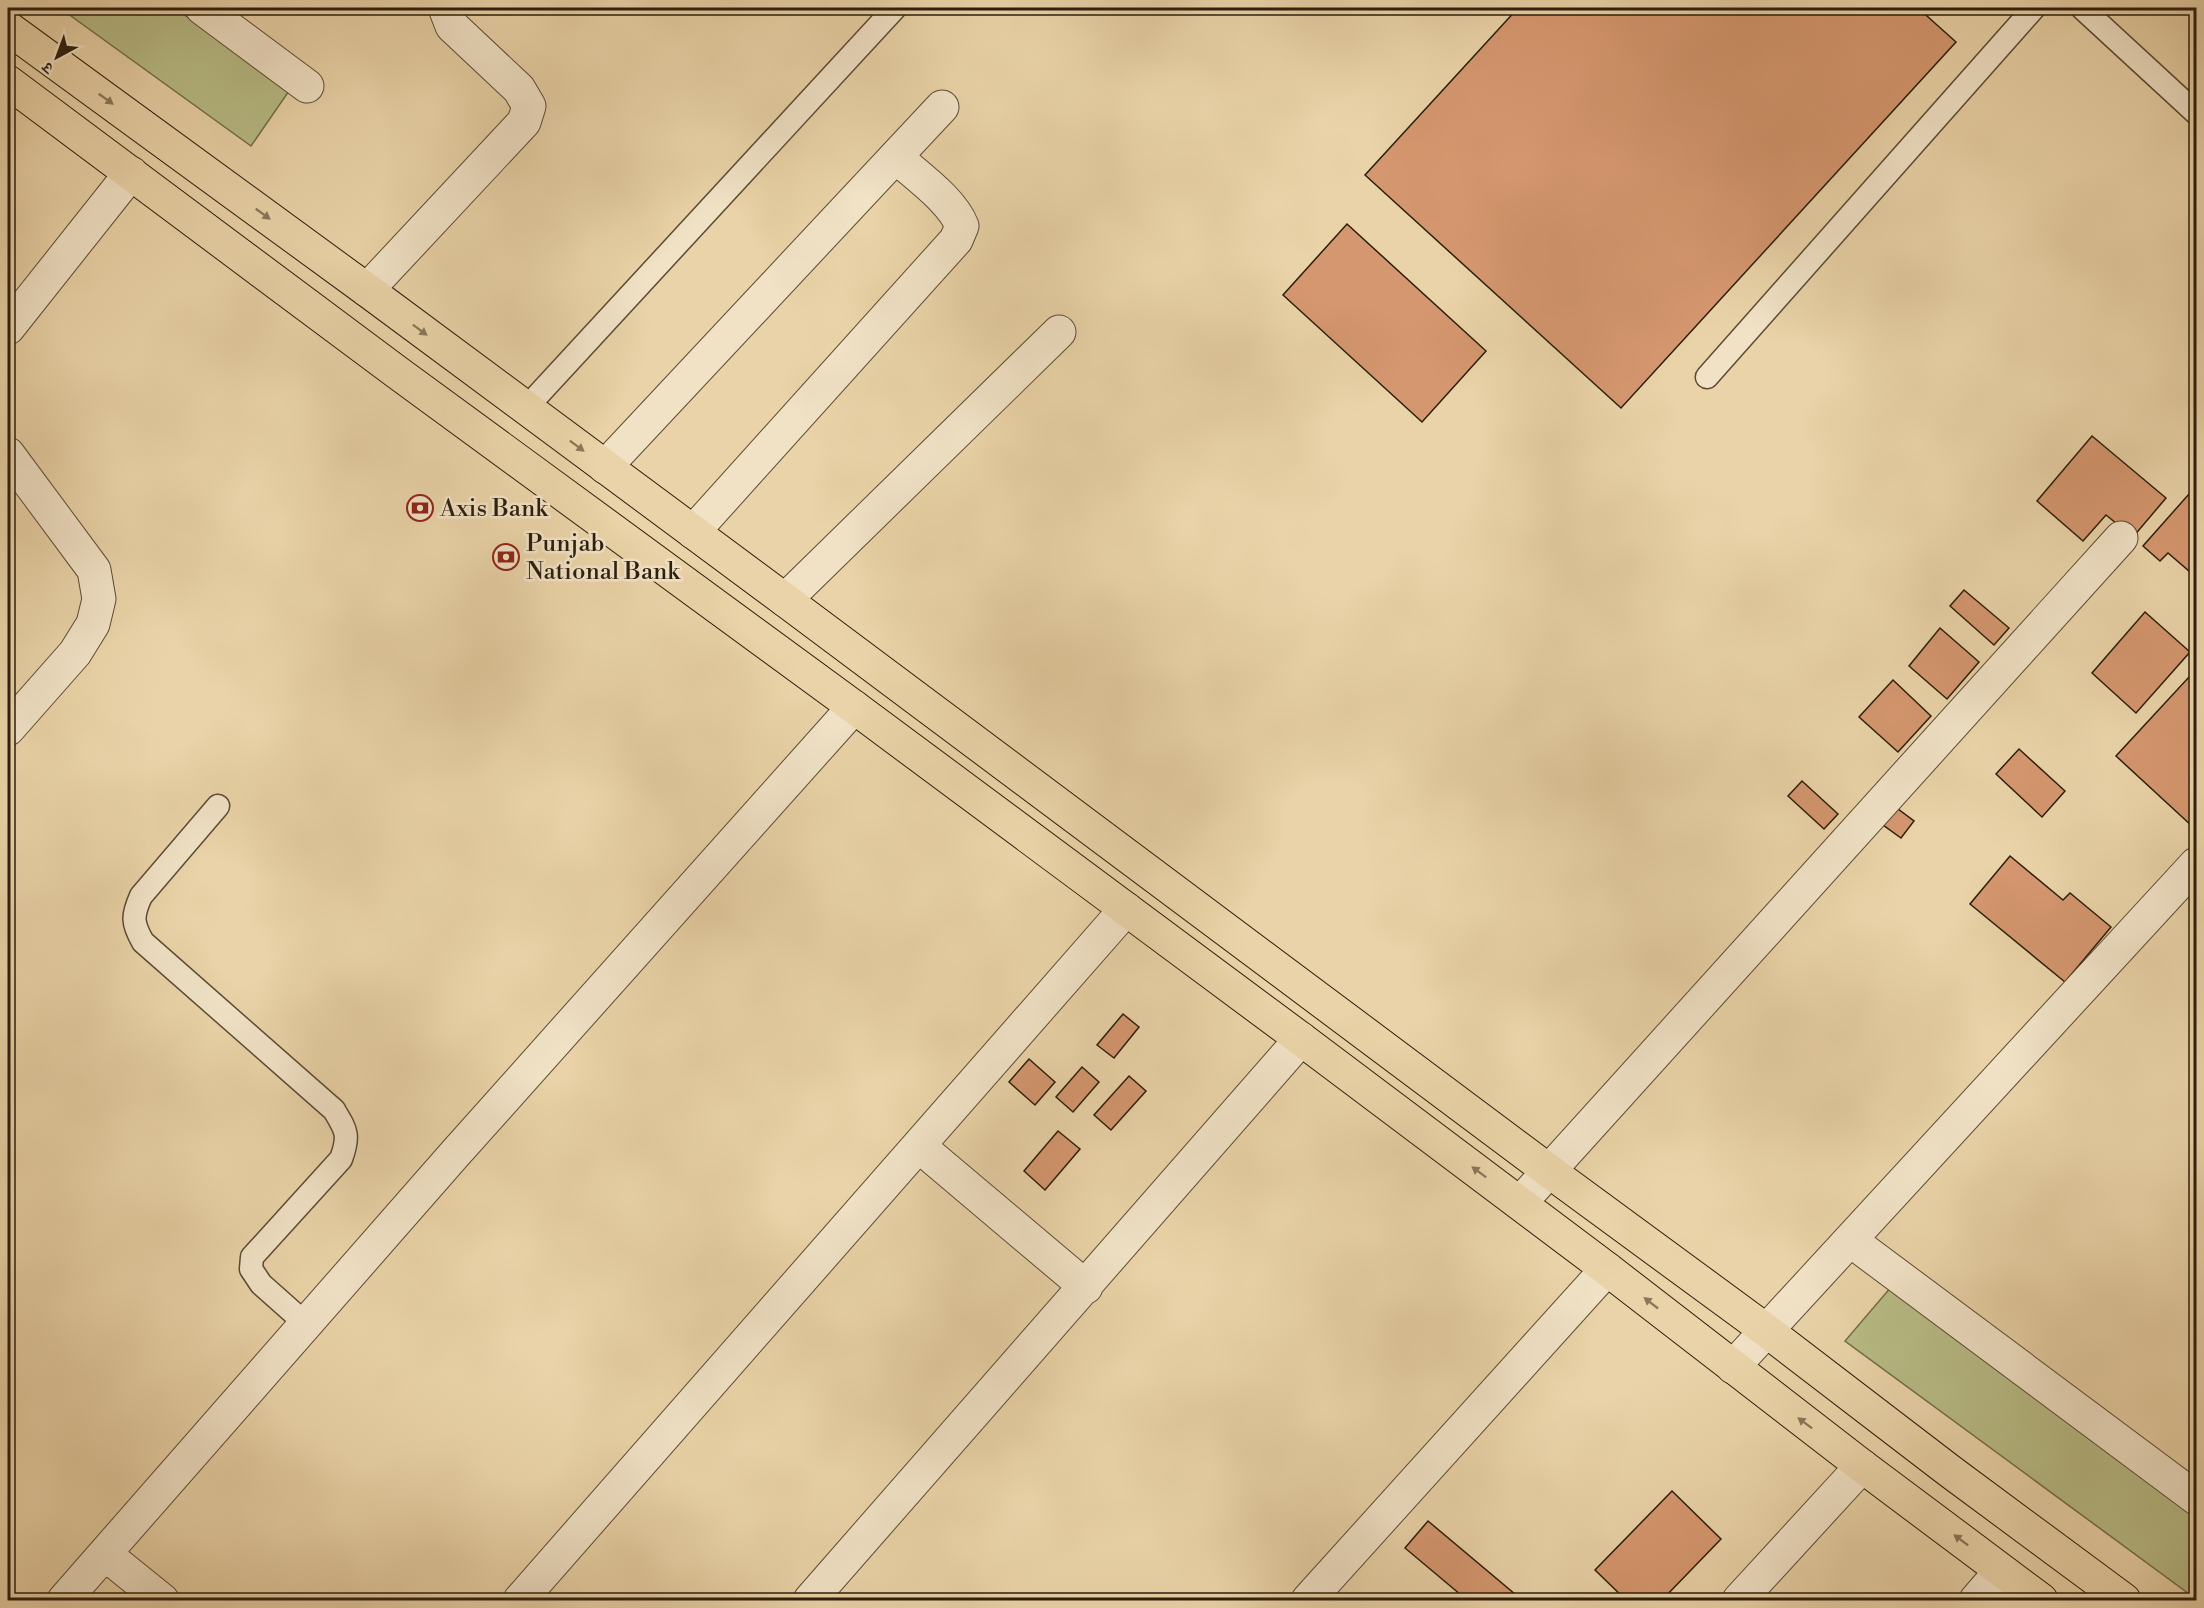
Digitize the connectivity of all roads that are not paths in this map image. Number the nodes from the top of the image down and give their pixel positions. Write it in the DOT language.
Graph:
graph roads {
  1 [pos="202,8"];
  2 [pos="445,8"];
  3 [pos="895,8"];
  4 [pos="2034,8"];
  5 [pos="2089,10"];
  6 [pos="8,28"];
  7 [pos="8,82"];
  8 [pos="307,86"];
  9 [pos="942,107"];
  10 [pos="2196,113"];
  11 [pos="896,157"];
  12 [pos="131,173"];
  13 [pos="367,290"];
  14 [pos="8,328"];
  15 [pos="1059,332"];
  16 [pos="1707,377"];
  17 [pos="526,408"];
  18 [pos="8,454"];
  19 [pos="605,467"];
  20 [pos="693,532"];
  21 [pos="2121,538"];
  22 [pos="785,600"];
  23 [pos="854,707"];
  24 [pos="8,729"];
  25 [pos="218,806"];
  26 [pos="2196,864"];
  27 [pos="1126,909"];
  28 [pos="1301,1038"];
  29 [pos="919,1146"];
  30 [pos="1549,1172"];
  31 [pos="1520,1203"];
  32 [pos="1850,1240"];
  33 [pos="1607,1269"];
  34 [pos="1086,1287"];
  35 [pos="306,1324"];
  36 [pos="1767,1331"];
  37 [pos="1733,1367"];
  38 [pos="1862,1466"];
  39 [pos="2196,1497"];
  40 [pos="105,1554"];
  41 [pos="2001,1571"];
  42 [pos="64,1600"];
  43 [pos="162,1600"];
  44 [pos="520,1600"];
  45 [pos="810,1600"];
  46 [pos="1308,1600"];
  47 [pos="1739,1600"];
  48 [pos="1976,1600"];
  49 [pos="2041,1600"];
  50 [pos="2124,1600"];
  1 -- 8 [label="street"];
  2 -- 13 [label="street"];
  3 -- 17 [label="lane"];
  4 -- 16 [label="lane"];
  5 -- 10 [label="lane"];
  6 -- 13 [label="main road, one-way"];
  7 -- 12 [label="main road"];
  9 -- 11 [label="street"];
  11 -- 19 [label="street"];
  11 -- 20 [label="street"];
  12 -- 14 [label="street"];
  12 -- 23 [label="main road"];
  13 -- 17 [label="main road, one-way"];
  15 -- 22 [label="street"];
  17 -- 19 [label="main road, one-way"];
  18 -- 24 [label="street"];
  19 -- 20 [label="main road"];
  20 -- 22 [label="main road"];
  21 -- 30 [label="street"];
  22 -- 30 [label="main road"];
  23 -- 27 [label="main road"];
  23 -- 35 [label="street"];
  25 -- 35 [label="lane"];
  26 -- 32 [label="street"];
  27 -- 28 [label="main road"];
  27 -- 29 [label="street"];
  31 -- 28 [label="main road, one-way"];
  28 -- 34 [label="street"];
  29 -- 34 [label="street"];
  29 -- 44 [label="street"];
  30 -- 31 [label="street"];
  30 -- 36 [label="main road"];
  31 -- 33 [label="main road"];
  32 -- 36 [label="street"];
  32 -- 39 [label="street"];
  37 -- 33 [label="main road, one-way"];
  33 -- 46 [label="street"];
  34 -- 45 [label="street"];
  35 -- 40 [label="street"];
  36 -- 37 [label="street"];
  36 -- 50 [label="main road"];
  38 -- 37 [label="main road, one-way"];
  41 -- 38 [label="main road, one-way"];
  38 -- 47 [label="street"];
  40 -- 42 [label="street"];
  40 -- 43 [label="street"];
  41 -- 48 [label="street"];
  41 -- 49 [label="main road"];
}
